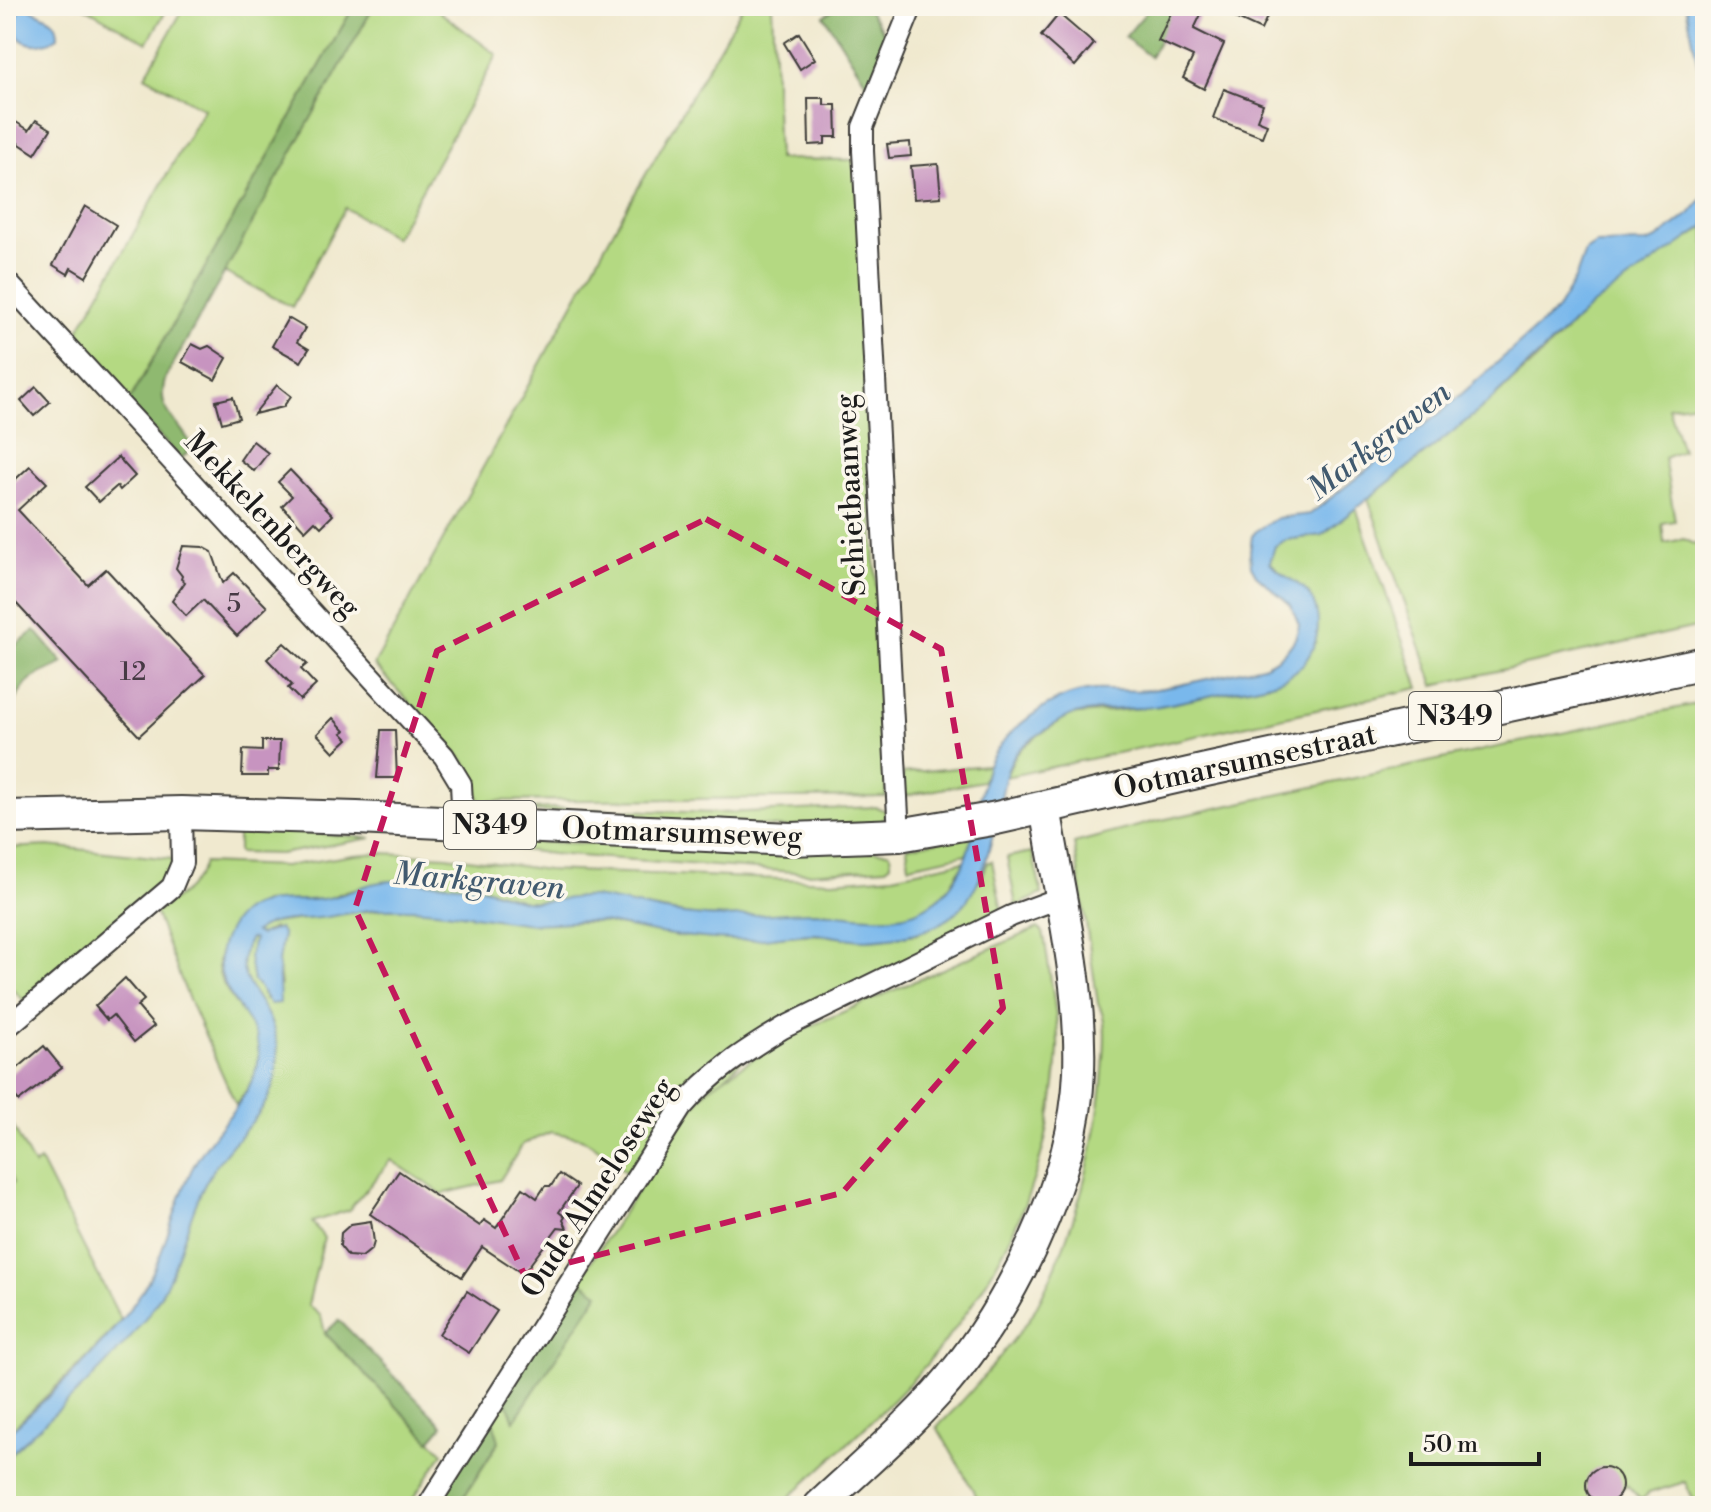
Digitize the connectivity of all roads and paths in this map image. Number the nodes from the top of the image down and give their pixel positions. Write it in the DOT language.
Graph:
graph roads {
  1 [pos="912,6"];
  2 [pos="6,281"];
  3 [pos="1705,663"];
  4 [pos="1045,807"];
  5 [pos="181,813"];
  6 [pos="6,817"];
  7 [pos="973,822"];
  8 [pos="463,824"];
  9 [pos="899,835"];
  10 [pos="1062,897"];
  11 [pos="6,1028"];
  12 [pos="428,1506"];
  13 [pos="819,1506"];
  1 -- 9 [label="street, Schietbaanweg"];
  2 -- 8 [label="street, Mekkelenbergweg"];
  3 -- 4 [label="main road, Ootmarsumsestraat / N349"];
  4 -- 7 [label="main road, Ootmarsumsestraat / N349"];
  4 -- 10 [label="main road"];
  5 -- 6 [label="main road, Ootmarsumseweg / N349"];
  5 -- 8 [label="main road, Ootmarsumseweg / N349"];
  5 -- 11 [label="street"];
  7 -- 9 [label="main road, Ootmarsumseweg / N349"];
  8 -- 9 [label="main road, Ootmarsumseweg / N349"];
  10 -- 12 [label="street, Oude Almeloseweg"];
  10 -- 13 [label="main road"];
}
